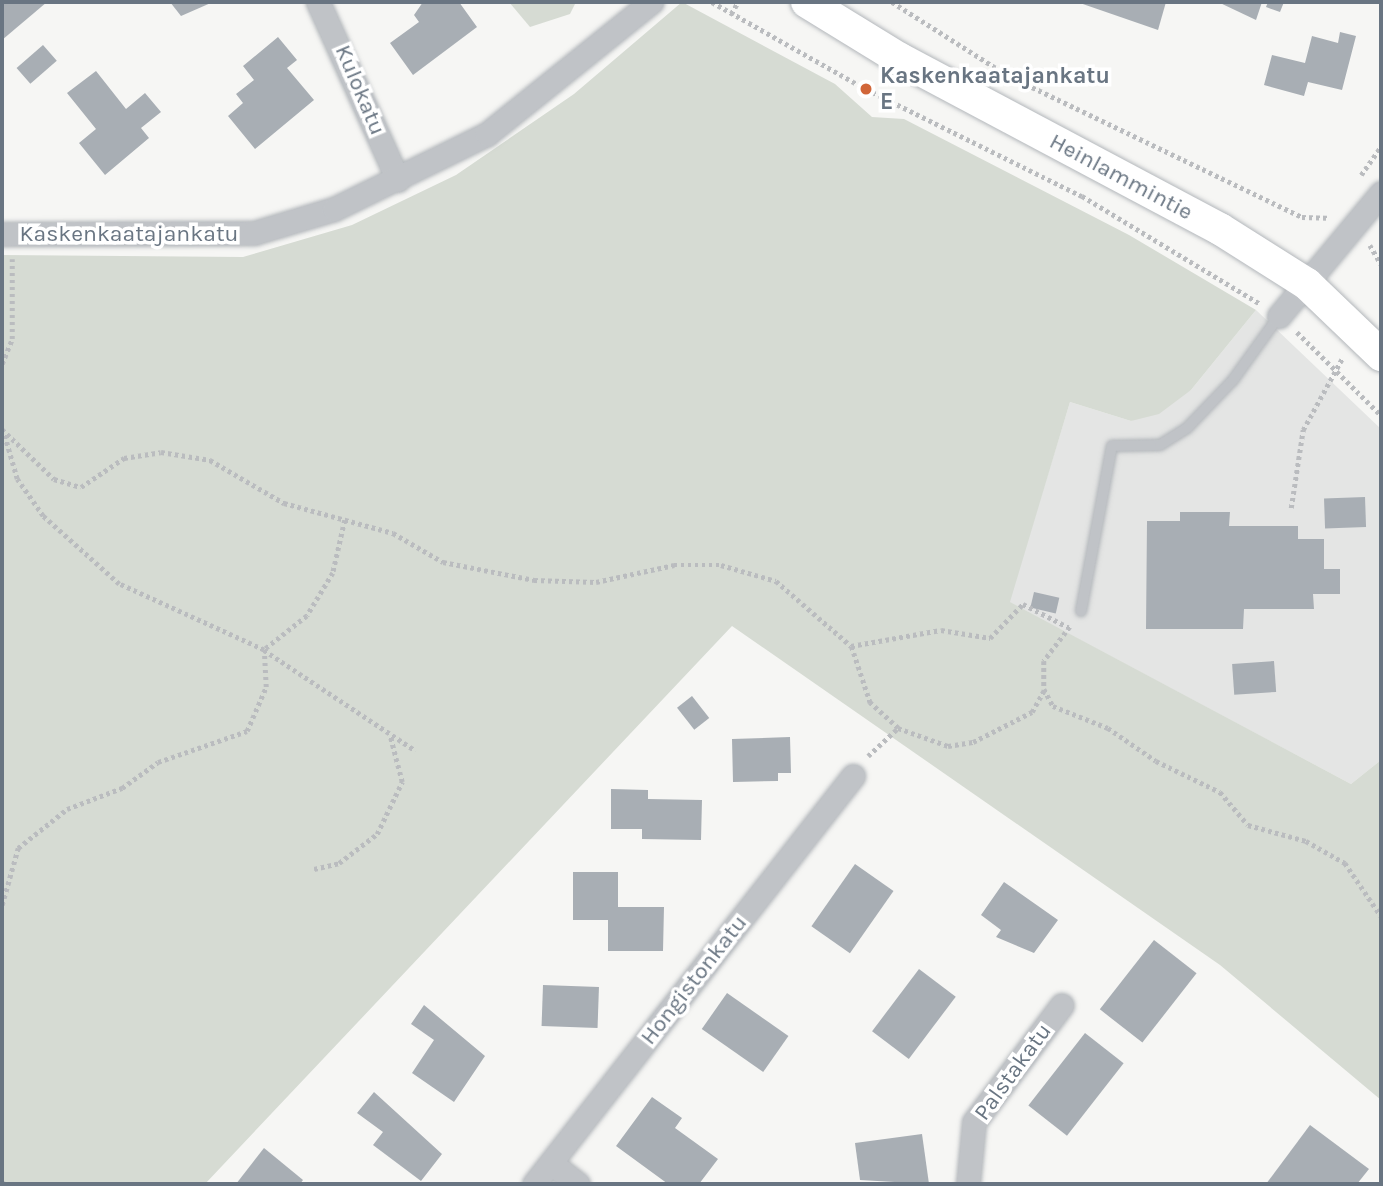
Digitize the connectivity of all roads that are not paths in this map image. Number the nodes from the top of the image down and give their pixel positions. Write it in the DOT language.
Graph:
graph roads {
  1 [pos="318,2"];
  2 [pos="651,2"];
  3 [pos="807,2"];
  4 [pos="398,180"];
  5 [pos="1381,193"];
  6 [pos="2,229"];
  7 [pos="1307,284"];
  8 [pos="1279,316"];
  9 [pos="1381,355"];
  10 [pos="1081,611"];
  11 [pos="853,776"];
  12 [pos="1062,1005"];
  13 [pos="551,1163"];
  14 [pos="534,1184"];
  15 [pos="578,1184"];
  16 [pos="968,1184"];
  1 -- 4 [label="street, Kulokatu"];
  2 -- 4 [label="street, Kaskenkaatajankatu"];
  3 -- 7 [label="street, Heinlammintie"];
  4 -- 6 [label="street, Kaskenkaatajankatu"];
  5 -- 7 [label="street"];
  7 -- 8 [label="street"];
  7 -- 9 [label="street, Heinlammintie"];
  8 -- 10 [label="lane"];
  11 -- 13 [label="street, Hongistonkatu"];
  12 -- 16 [label="street, Palstakatu"];
  13 -- 14 [label="street, Hongistonkatu"];
  13 -- 15 [label="street"];
}
